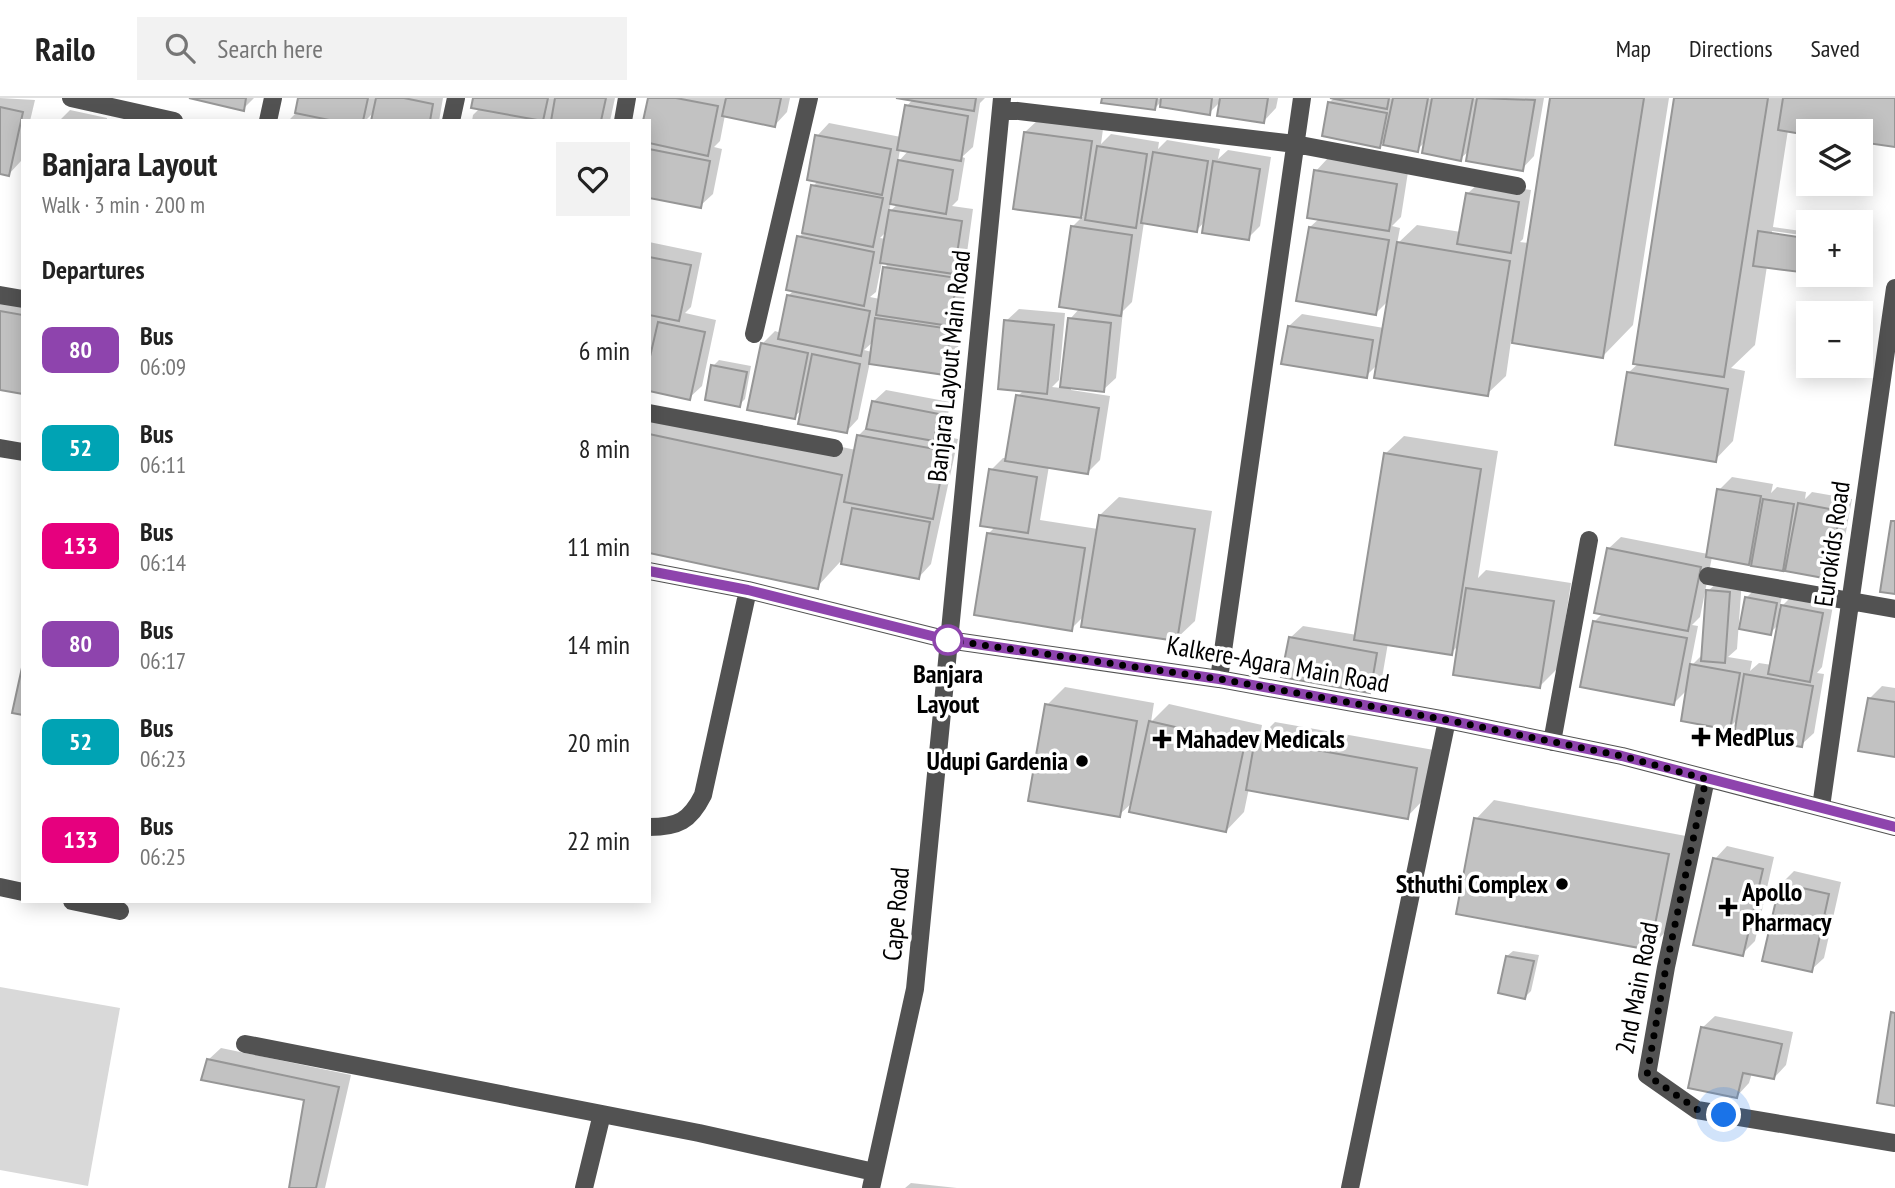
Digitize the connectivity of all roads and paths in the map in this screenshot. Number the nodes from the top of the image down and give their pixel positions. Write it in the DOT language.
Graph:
graph roads {
  1 [pos="71,98"];
  2 [pos="272,98"];
  3 [pos="456,98"];
  4 [pos="627,98"];
  5 [pos="809,98"];
  6 [pos="1303,98"];
  7 [pos="1002,104"];
  8 [pos="165,119"];
  9 [pos="268,119"];
  10 [pos="451,119"];
  11 [pos="623,119"];
  12 [pos="1295,144"];
  13 [pos="1517,186"];
  14 [pos="1895,288"];
  15 [pos="0,295"];
  16 [pos="21,299"];
  17 [pos="754,334"];
  18 [pos="651,413"];
  19 [pos="0,448"];
  20 [pos="834,448"];
  21 [pos="21,452"];
  22 [pos="1589,540"];
  23 [pos="651,571"];
  24 [pos="1708,576"];
  25 [pos="748,590"];
  26 [pos="1850,601"];
  27 [pos="1895,609"];
  28 [pos="948,640"];
  29 [pos="1219,679"];
  30 [pos="1447,720"];
  31 [pos="1552,742"];
  32 [pos="1706,779"];
  33 [pos="1821,807"];
  34 [pos="651,827"];
  35 [pos="1895,827"];
  36 [pos="0,887"];
  37 [pos="21,892"];
  38 [pos="82,903"];
  39 [pos="120,911"];
  40 [pos="245,1044"];
  41 [pos="602,1114"];
  42 [pos="1895,1143"];
  43 [pos="873,1180"];
  44 [pos="584,1188"];
  45 [pos="1350,1188"];
  1 -- 8 [label="street"];
  2 -- 9 [label="street"];
  3 -- 10 [label="street"];
  4 -- 11 [label="street"];
  5 -- 17 [label="street"];
  6 -- 12 [label="street"];
  7 -- 12 [label="street"];
  7 -- 28 [label="street, Banjara Layout Main Road"];
  12 -- 13 [label="street"];
  12 -- 29 [label="street"];
  14 -- 26 [label="street, Eurokids Road"];
  15 -- 16 [label="street"];
  18 -- 20 [label="street"];
  19 -- 21 [label="street"];
  22 -- 31 [label="street"];
  23 -- 25 [label="street, Kalkere-Agara Main Road"];
  24 -- 26 [label="street"];
  25 -- 28 [label="street, Kalkere-Agara Main Road"];
  25 -- 34 [label="street"];
  26 -- 27 [label="street"];
  26 -- 33 [label="street, Eurokids Road"];
  28 -- 29 [label="street, Kalkere-Agara Main Road"];
  28 -- 43 [label="street, Cape Road"];
  29 -- 30 [label="street, Kalkere-Agara Main Road"];
  30 -- 31 [label="street, Kalkere-Agara Main Road"];
  30 -- 45 [label="street"];
  31 -- 32 [label="street, Kalkere-Agara Main Road"];
  32 -- 33 [label="street, Kalkere-Agara Main Road"];
  32 -- 42 [label="street, 2nd Main Road"];
  33 -- 35 [label="street, Kalkere-Agara Main Road"];
  36 -- 37 [label="street"];
  38 -- 39 [label="street"];
  40 -- 41 [label="street"];
  41 -- 43 [label="street"];
  41 -- 44 [label="street"];
}
